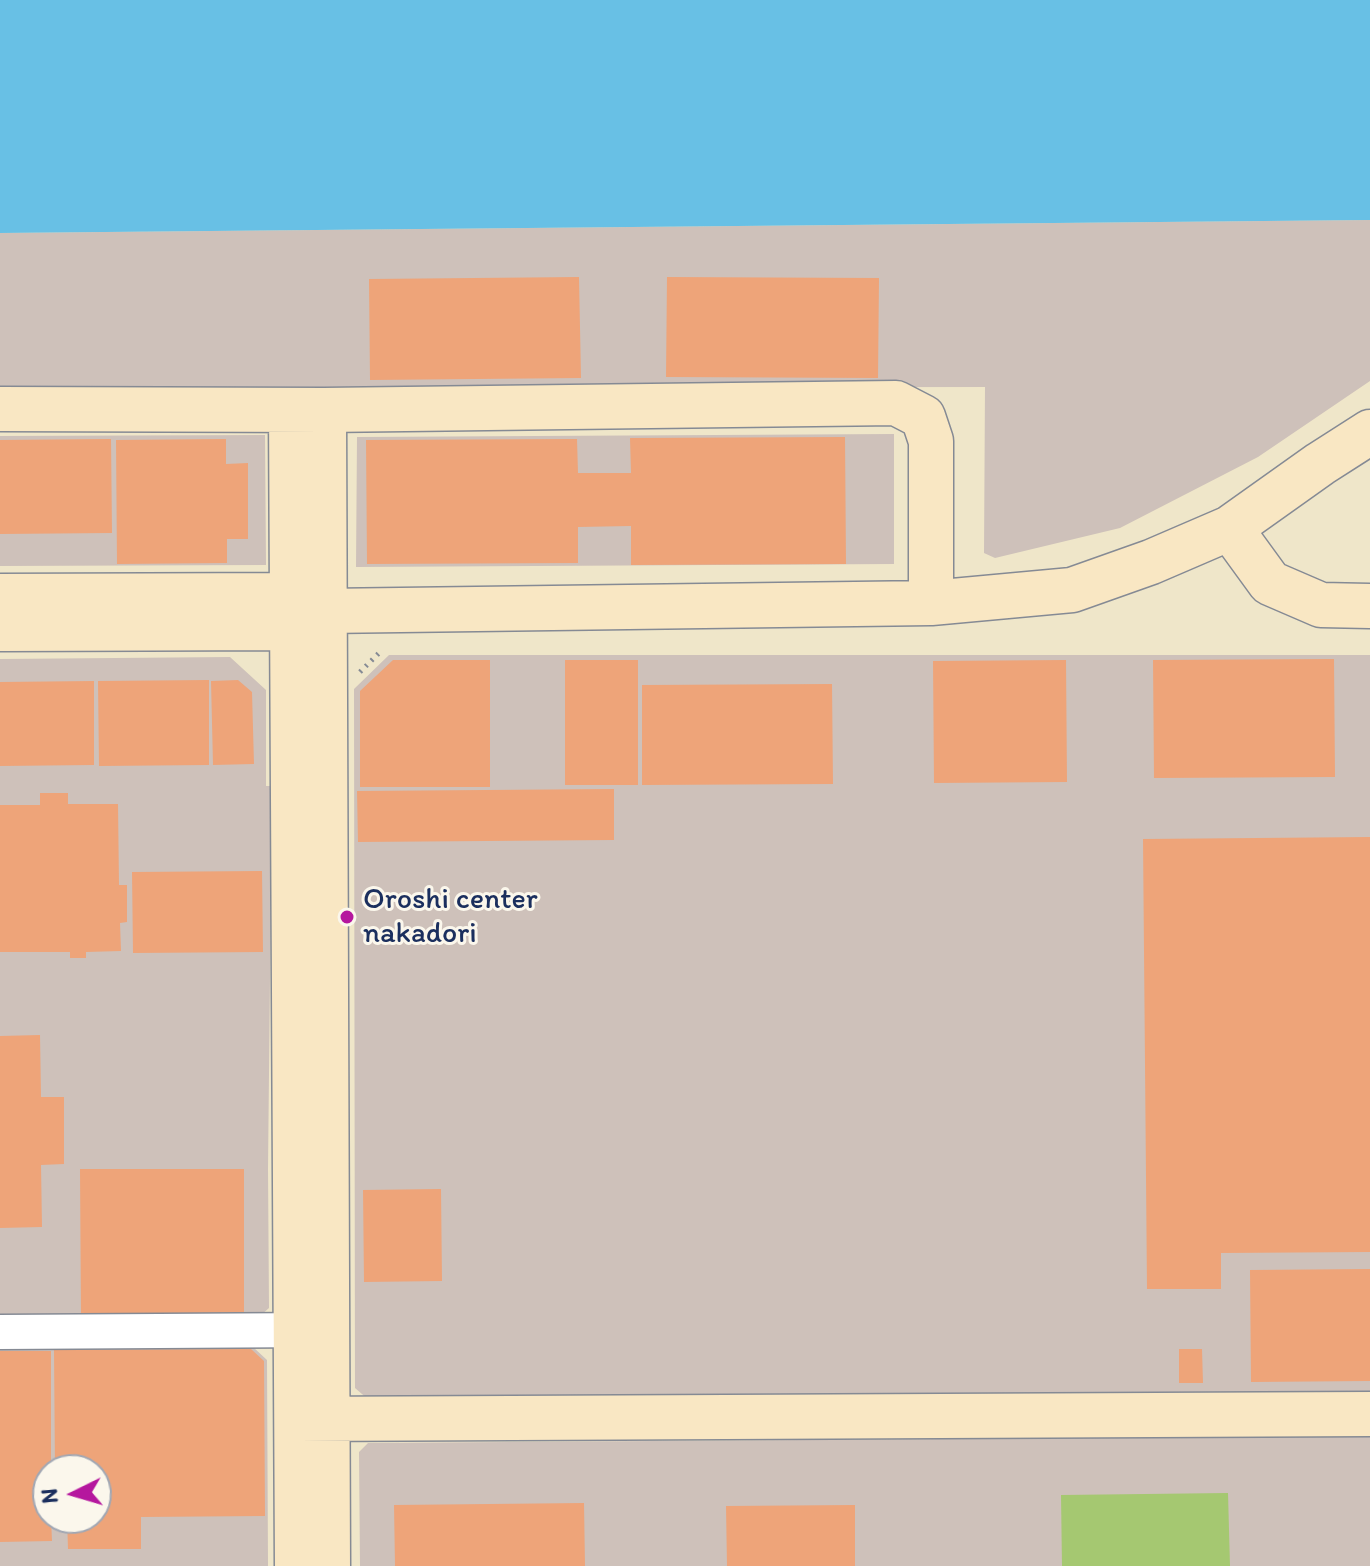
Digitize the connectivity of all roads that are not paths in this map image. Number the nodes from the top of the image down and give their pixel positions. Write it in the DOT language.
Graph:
graph roads {
  1 [pos="0,409"];
  2 [pos="307,410"];
  3 [pos="1370,432"];
  4 [pos="1230,528"];
  5 [pos="0,596"];
  6 [pos="931,603"];
  7 [pos="1370,606"];
  8 [pos="303,611"];
  9 [pos="0,629"];
  10 [pos="312,1330"];
  11 [pos="0,1332"];
  12 [pos="1370,1414"];
  13 [pos="312,1419"];
  14 [pos="297,1566"];
  15 [pos="328,1566"];
  1 -- 2 [label="street"];
  2 -- 6 [label="street"];
  2 -- 8 [label="street"];
  3 -- 4 [label="street"];
  4 -- 6 [label="street"];
  4 -- 7 [label="street"];
  5 -- 8 [label="street"];
  6 -- 8 [label="street"];
  8 -- 9 [label="street"];
  8 -- 10 [label="street"];
  10 -- 11 [label="street"];
  10 -- 13 [label="street"];
  12 -- 13 [label="street"];
  13 -- 14 [label="street"];
  13 -- 15 [label="street"];
}
